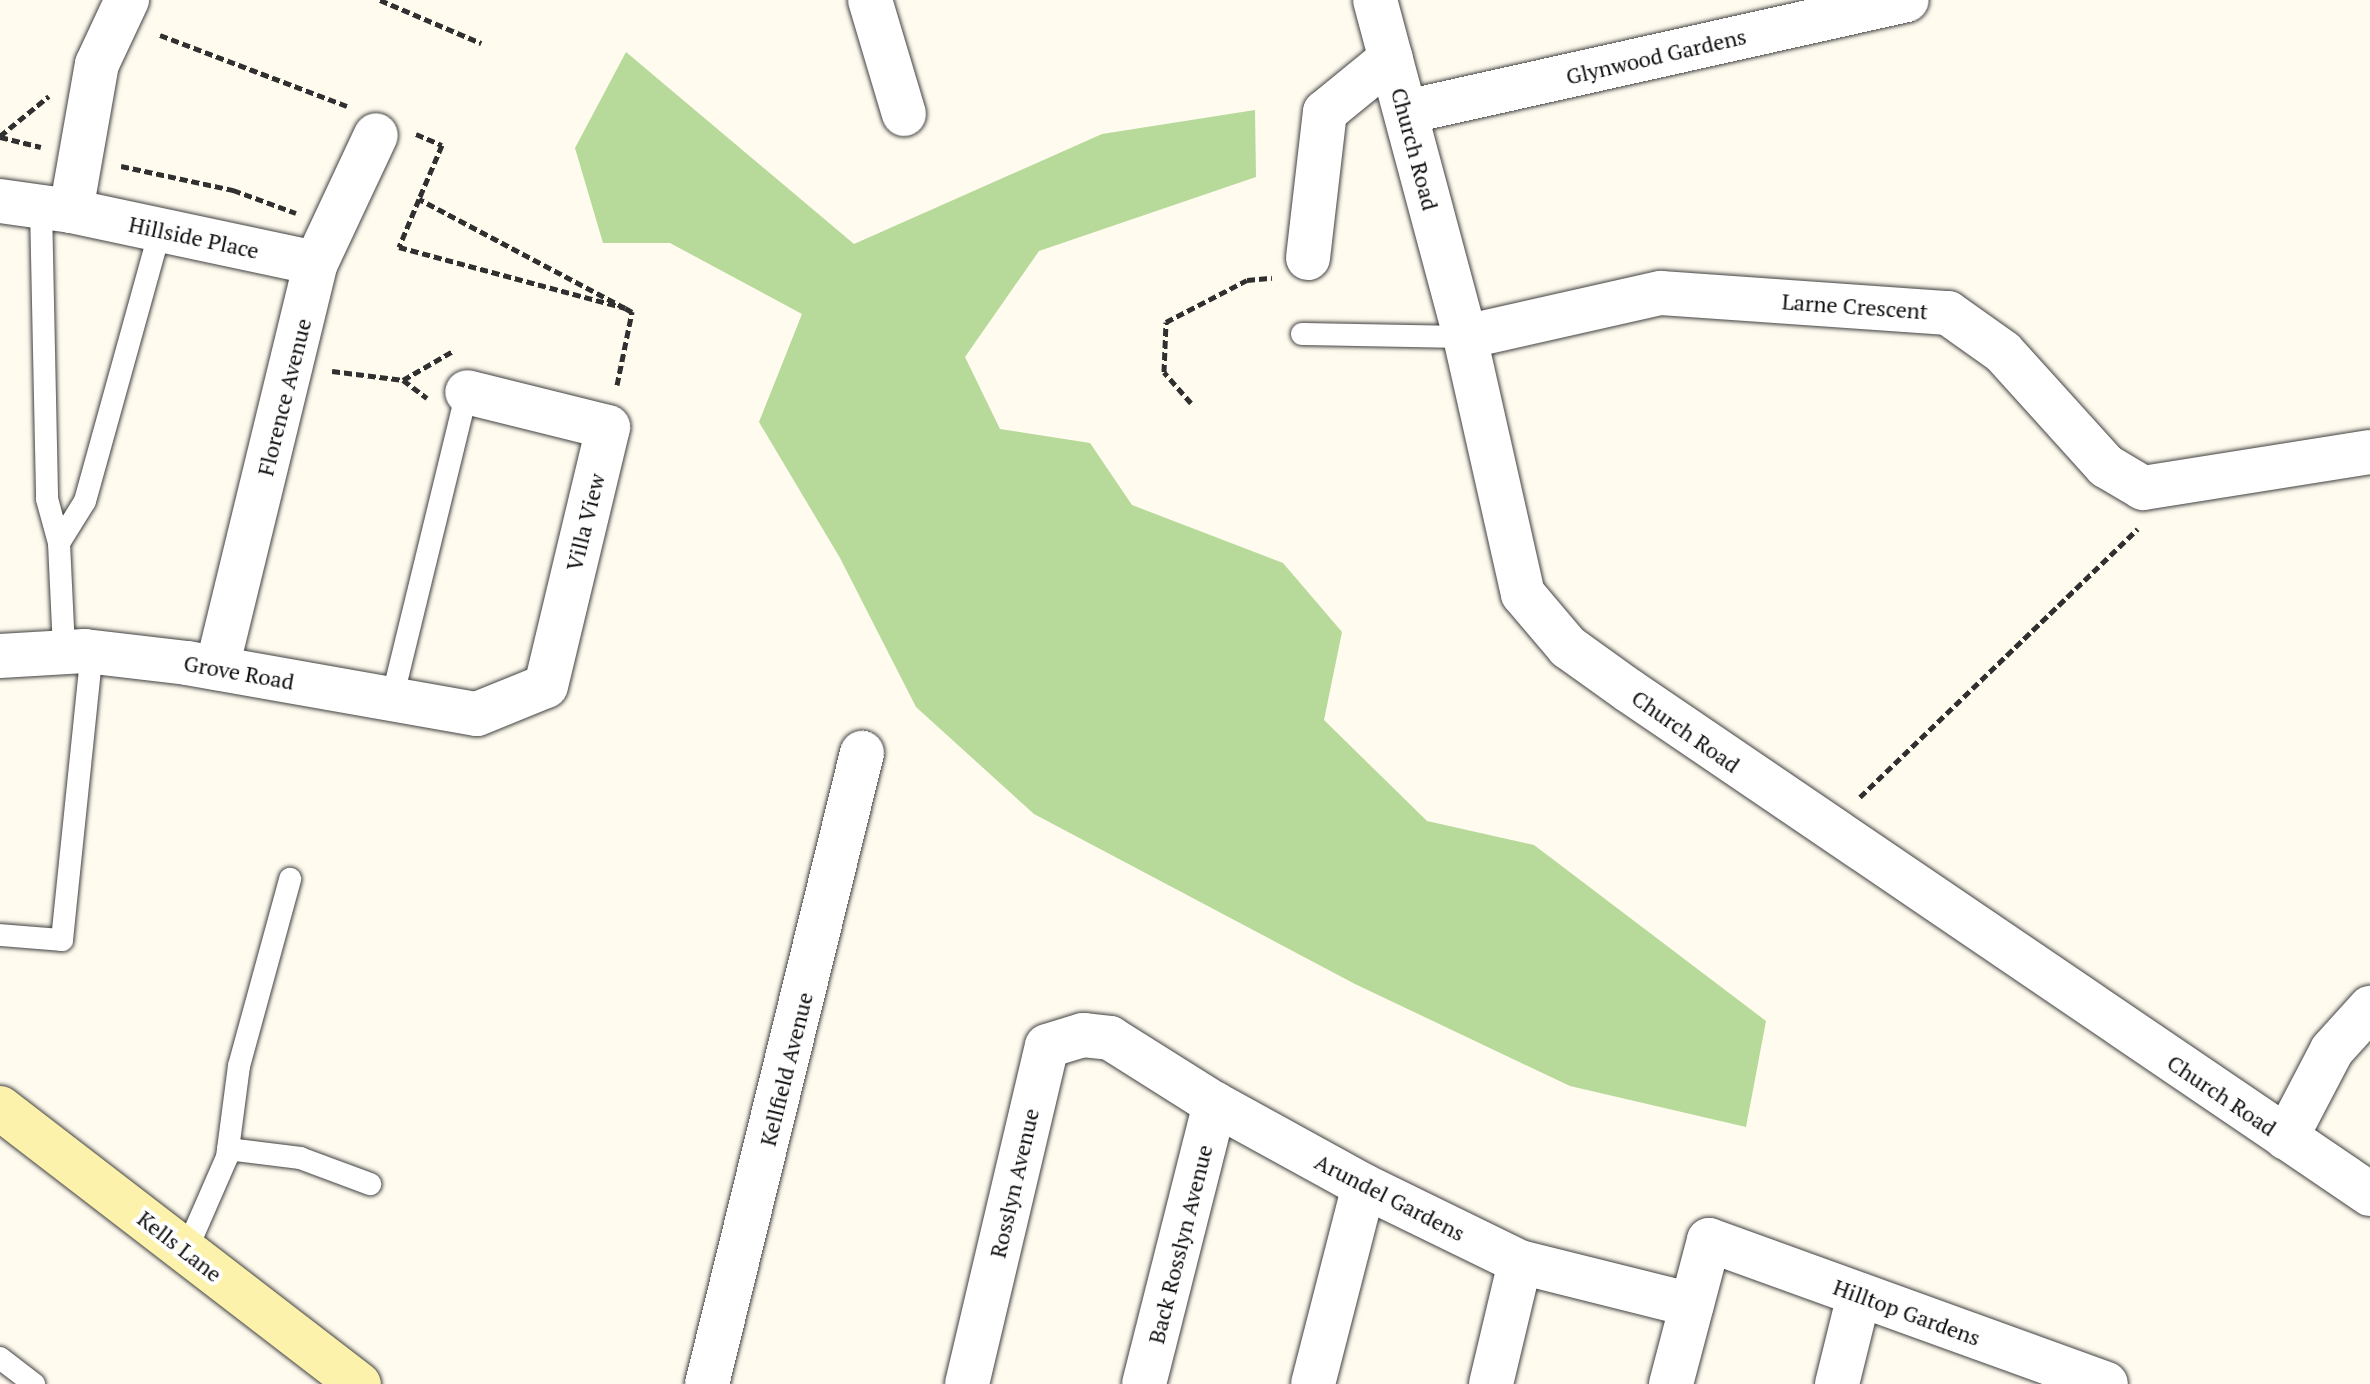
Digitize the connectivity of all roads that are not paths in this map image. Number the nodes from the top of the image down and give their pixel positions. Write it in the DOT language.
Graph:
graph roads {
  1 [pos="127,0"];
  2 [pos="870,0"];
  3 [pos="1375,0"];
  4 [pos="1907,0"];
  5 [pos="1391,58"];
  6 [pos="1406,112"];
  7 [pos="904,114"];
  8 [pos="379,127"];
  9 [pos="38,206"];
  10 [pos="160,230"];
  11 [pos="326,245"];
  12 [pos="1308,258"];
  13 [pos="1302,334"];
  14 [pos="1465,337"];
  15 [pos="467,392"];
  16 [pos="2370,452"];
  17 [pos="59,543"];
  18 [pos="78,651"];
  19 [pos="0,656"];
  20 [pos="217,668"];
  21 [pos="392,699"];
  22 [pos="477,714"];
  23 [pos="862,753"];
  24 [pos="290,879"];
  25 [pos="0,935"];
  26 [pos="2370,1008"];
  27 [pos="1110,1038"];
  28 [pos="1215,1104"];
  29 [pos="0,1108"];
  30 [pos="2286,1138"];
  31 [pos="228,1149"];
  32 [pos="370,1184"];
  33 [pos="1364,1186"];
  34 [pos="2370,1194"];
  35 [pos="186,1251"];
  36 [pos="1520,1262"];
  37 [pos="1859,1295"];
  38 [pos="1692,1305"];
  39 [pos="0,1358"];
  40 [pos="2019,1369"];
  41 [pos="34,1384"];
  42 [pos="359,1384"];
  43 [pos="707,1384"];
  44 [pos="967,1384"];
  45 [pos="1144,1384"];
  46 [pos="1313,1384"];
  47 [pos="1491,1384"];
  48 [pos="1671,1384"];
  49 [pos="1837,1384"];
  50 [pos="2106,1384"];
  1 -- 9 [label="street"];
  2 -- 7 [label="street"];
  3 -- 5 [label="street, Church Road"];
  4 -- 6 [label="street, Glynwood Gardens"];
  5 -- 6 [label="street, Church Road"];
  5 -- 12 [label="street"];
  6 -- 14 [label="street, Church Road"];
  8 -- 11 [label="street, Florence Avenue"];
  9 -- 10 [label="street, Hillside Place"];
  9 -- 17 [label="lane"];
  10 -- 11 [label="street, Hillside Place"];
  10 -- 17 [label="lane"];
  11 -- 20 [label="street, Florence Avenue"];
  13 -- 14 [label="lane"];
  14 -- 16 [label="street, Larne Crescent"];
  14 -- 30 [label="street, Church Road"];
  15 -- 21 [label="lane"];
  15 -- 22 [label="street, Villa View"];
  17 -- 18 [label="lane"];
  18 -- 19 [label="street, Grove Road"];
  18 -- 20 [label="street, Grove Road"];
  18 -- 25 [label="lane"];
  20 -- 21 [label="street, Grove Road"];
  21 -- 22 [label="street, Grove Road"];
  23 -- 43 [label="street, Kellfield Avenue"];
  24 -- 31 [label="lane"];
  26 -- 30 [label="street"];
  27 -- 28 [label="street, Arundel Gardens"];
  27 -- 44 [label="street, Rosslyn Avenue"];
  28 -- 33 [label="street, Arundel Gardens"];
  28 -- 45 [label="street, Back Rosslyn Avenue"];
  29 -- 35 [label="street, Kells Lane"];
  30 -- 34 [label="street, Church Road"];
  31 -- 32 [label="lane"];
  31 -- 35 [label="lane"];
  33 -- 36 [label="street, Arundel Gardens"];
  33 -- 46 [label="street"];
  35 -- 42 [label="street, Kells Lane"];
  36 -- 38 [label="street, Arundel Gardens"];
  36 -- 47 [label="street"];
  37 -- 38 [label="street, Hilltop Gardens"];
  37 -- 40 [label="street, Hilltop Gardens"];
  37 -- 49 [label="street"];
  38 -- 48 [label="street"];
  39 -- 41 [label="lane"];
  40 -- 50 [label="street, Hilltop Gardens"];
}
